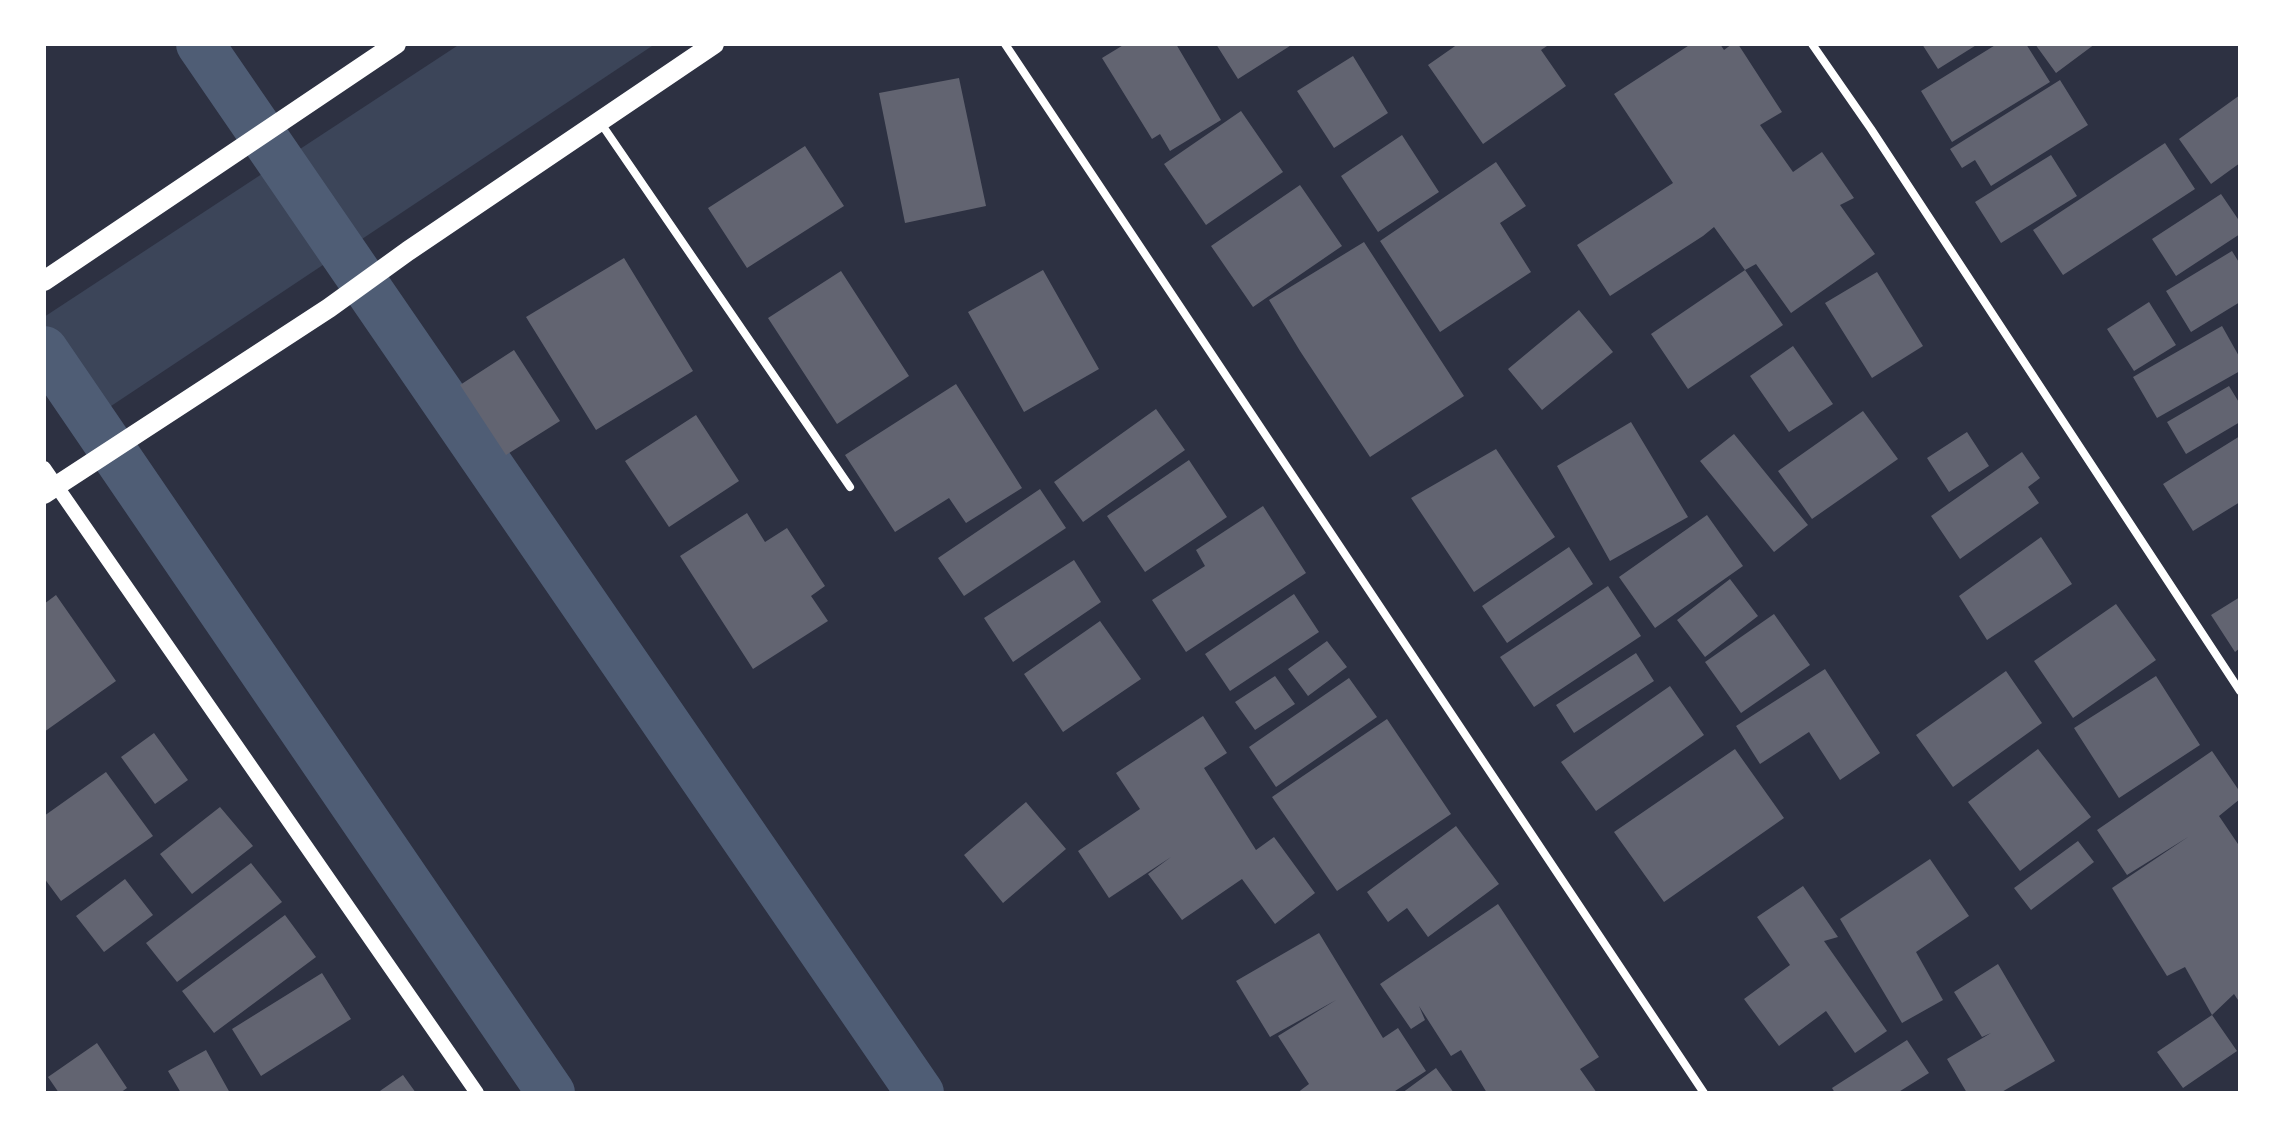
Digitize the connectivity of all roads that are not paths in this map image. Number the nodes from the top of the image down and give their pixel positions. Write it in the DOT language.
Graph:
graph roads {
  1 [pos="396,44"];
  2 [pos="714,44"];
  3 [pos="1005,44"];
  4 [pos="1812,44"];
  5 [pos="599,121"];
  6 [pos="44,281"];
  7 [pos="44,468"];
  8 [pos="850,487"];
  9 [pos="50,490"];
  10 [pos="2240,691"];
  11 [pos="477,1093"];
  12 [pos="1704,1093"];
  1 -- 6 [label="main road"];
  2 -- 5 [label="main road"];
  3 -- 12 [label="street"];
  4 -- 10 [label="street"];
  5 -- 8 [label="street"];
  5 -- 9 [label="main road"];
  7 -- 9 [label="street"];
  9 -- 11 [label="street"];
}
